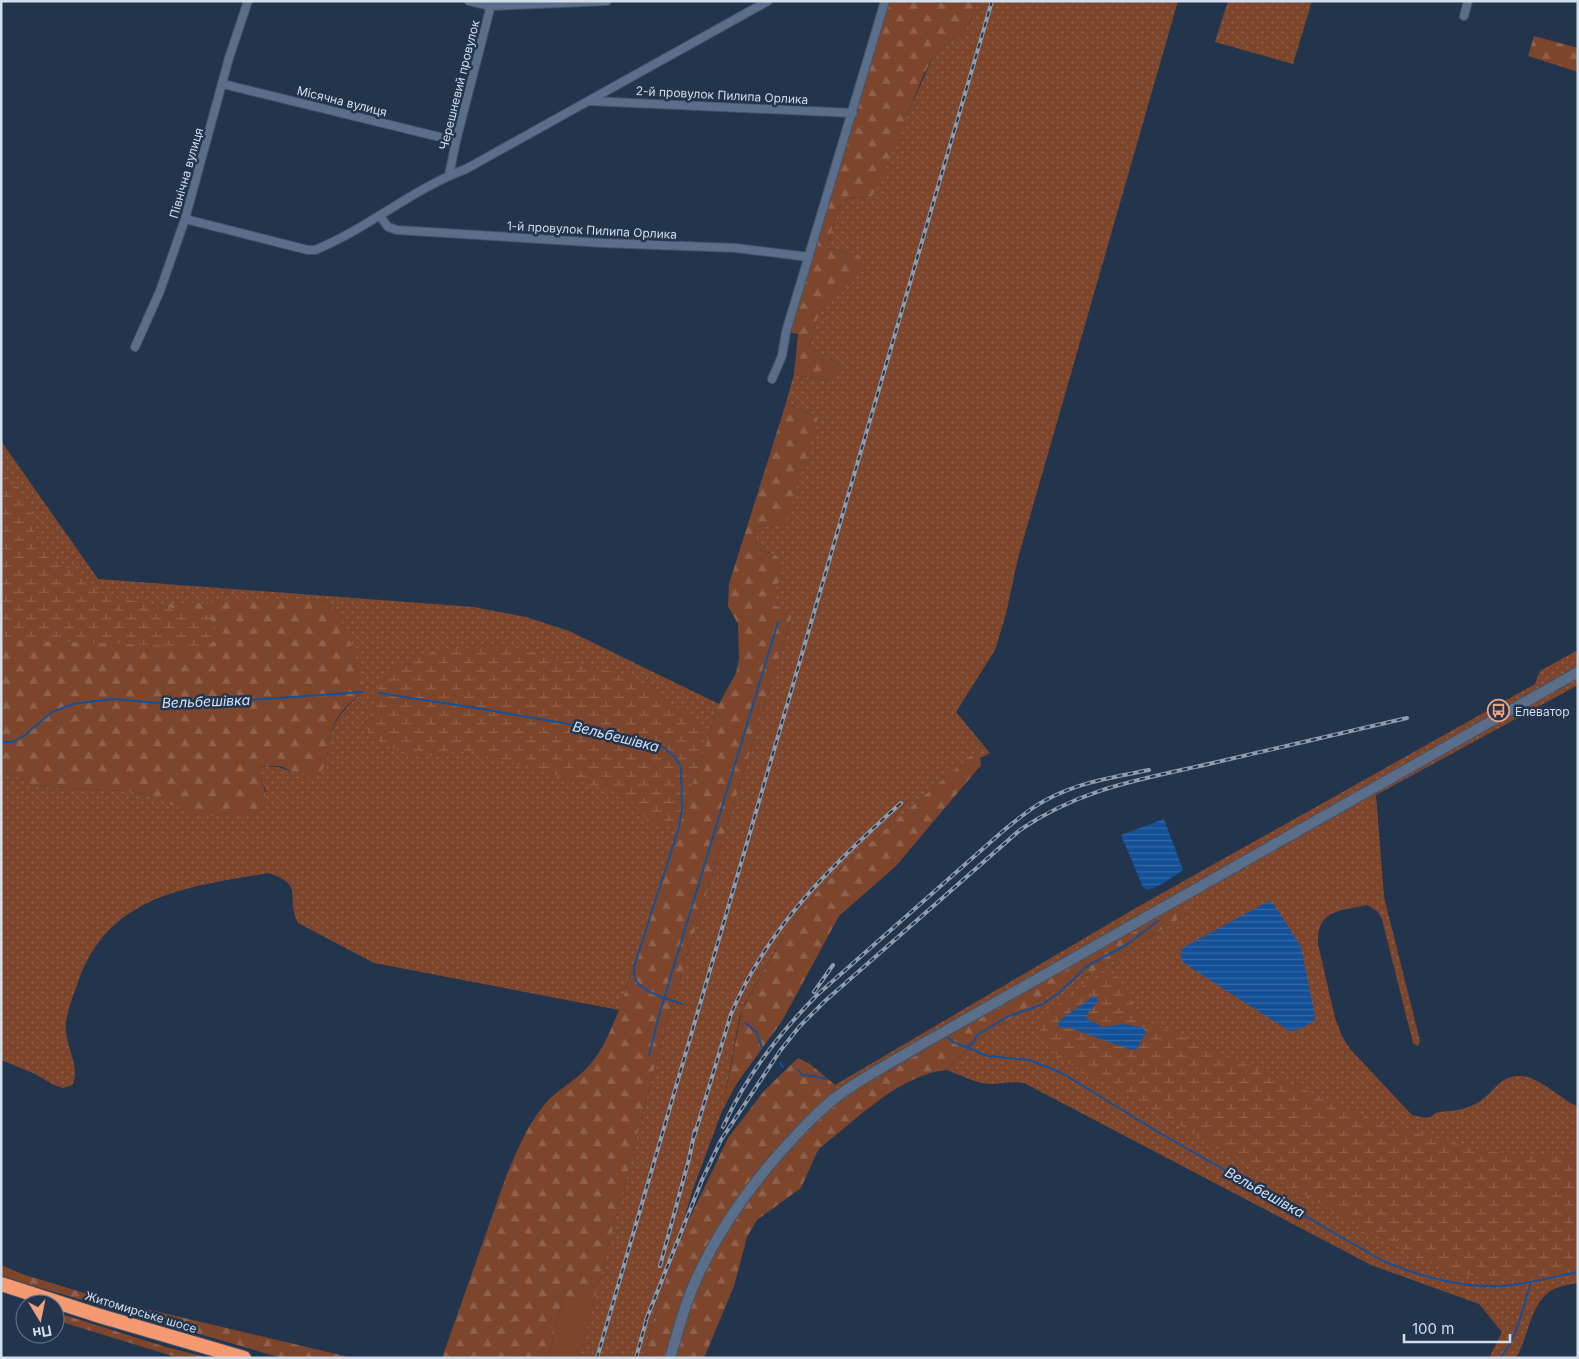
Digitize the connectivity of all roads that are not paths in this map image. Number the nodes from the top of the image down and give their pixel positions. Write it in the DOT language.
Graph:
graph roads {
  1 [pos="248,1"];
  2 [pos="469,1"];
  3 [pos="608,1"];
  4 [pos="768,1"];
  5 [pos="885,1"];
  6 [pos="1468,1"];
  7 [pos="492,4"];
  8 [pos="1464,16"];
  9 [pos="223,84"];
  10 [pos="590,100"];
  11 [pos="853,113"];
  12 [pos="456,141"];
  13 [pos="449,175"];
  14 [pos="380,216"];
  15 [pos="185,219"];
  16 [pos="809,257"];
  17 [pos="135,347"];
  18 [pos="772,379"];
  19 [pos="1578,672"];
  20 [pos="1,1284"];
  21 [pos="244,1358"];
  22 [pos="670,1358"];
  1 -- 9 [label="street, Північна вулиця"];
  2 -- 7 [label="street"];
  3 -- 7 [label="street"];
  4 -- 10 [label="street"];
  5 -- 11 [label="street"];
  6 -- 8 [label="street"];
  7 -- 12 [label="street, Черешневий провулок"];
  9 -- 12 [label="street, Місячна вулиця"];
  9 -- 15 [label="street, Північна вулиця"];
  10 -- 11 [label="street, 2-й провулок Пилипа Орлика"];
  10 -- 13 [label="street"];
  11 -- 16 [label="street"];
  12 -- 13 [label="street, Черешневий провулок"];
  13 -- 14 [label="street"];
  14 -- 15 [label="street"];
  14 -- 16 [label="street, 1-й провулок Пилипа Орлика"];
  15 -- 17 [label="street, Північна вулиця"];
  16 -- 18 [label="street"];
  19 -- 22 [label="street"];
  20 -- 21 [label="highway, Житомирське шосе"];
}
